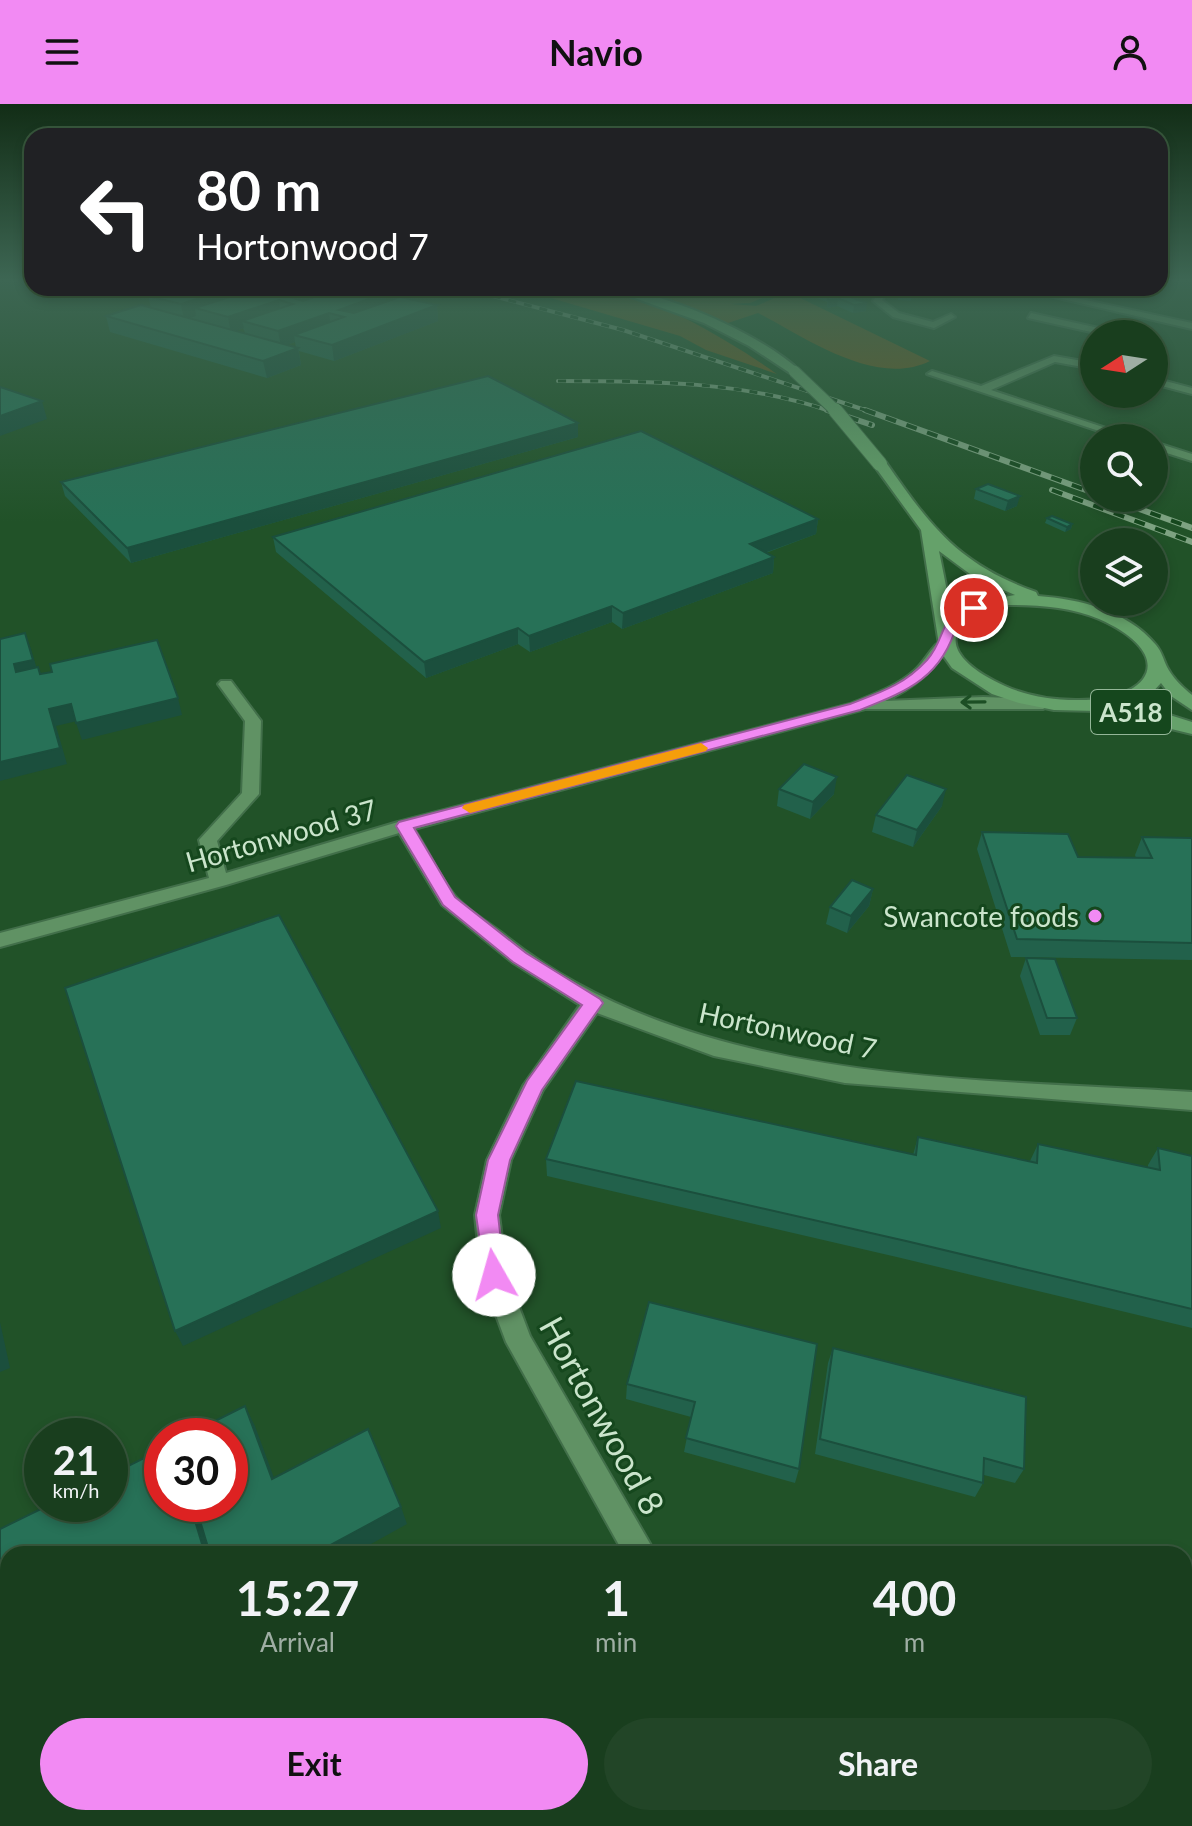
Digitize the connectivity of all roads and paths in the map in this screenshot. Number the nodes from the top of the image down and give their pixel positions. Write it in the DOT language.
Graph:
graph roads {
  1 [pos="777,361"];
  2 [pos="1048,361"];
  3 [pos="932,374"];
  4 [pos="1168,385"];
  5 [pos="981,390"];
  6 [pos="1192,391"];
  7 [pos="1087,424"];
  8 [pos="1168,450"];
  9 [pos="1192,458"];
  10 [pos="928,530"];
  11 [pos="1051,602"];
  12 [pos="946,637"];
  13 [pos="1158,667"];
  14 [pos="226,684"];
  15 [pos="1192,704"];
  16 [pos="1059,705"];
  17 [pos="855,707"];
  18 [pos="1192,728"];
  19 [pos="404,826"];
  20 [pos="219,881"];
  21 [pos="0,940"];
  22 [pos="593,1003"];
  23 [pos="1192,1101"];
  24 [pos="636,1546"];
  1 -- 10 [label="highway, bridge"];
  2 -- 5 [label="street"];
  3 -- 5 [label="street"];
  4 -- 6 [label="street"];
  5 -- 7 [label="street"];
  8 -- 9 [label="street"];
  10 -- 11 [label="highway"];
  10 -- 12 [label="highway"];
  11 -- 12 [label="highway"];
  11 -- 13 [label="highway"];
  12 -- 16 [label="highway"];
  12 -- 17 [label="street, Hortonwood 37"];
  13 -- 15 [label="highway, A518"];
  13 -- 16 [label="highway"];
  14 -- 20 [label="street"];
  16 -- 17 [label="street, Hortonwood 37, one-way"];
  16 -- 18 [label="highway, A518"];
  17 -- 19 [label="street, Hortonwood 37"];
  19 -- 20 [label="street, Hortonwood 37"];
  19 -- 22 [label="street, Hortonwood 7"];
  20 -- 21 [label="street, Hortonwood 37"];
  22 -- 23 [label="street, Hortonwood 7"];
  22 -- 24 [label="street, Hortonwood 8"];
}
